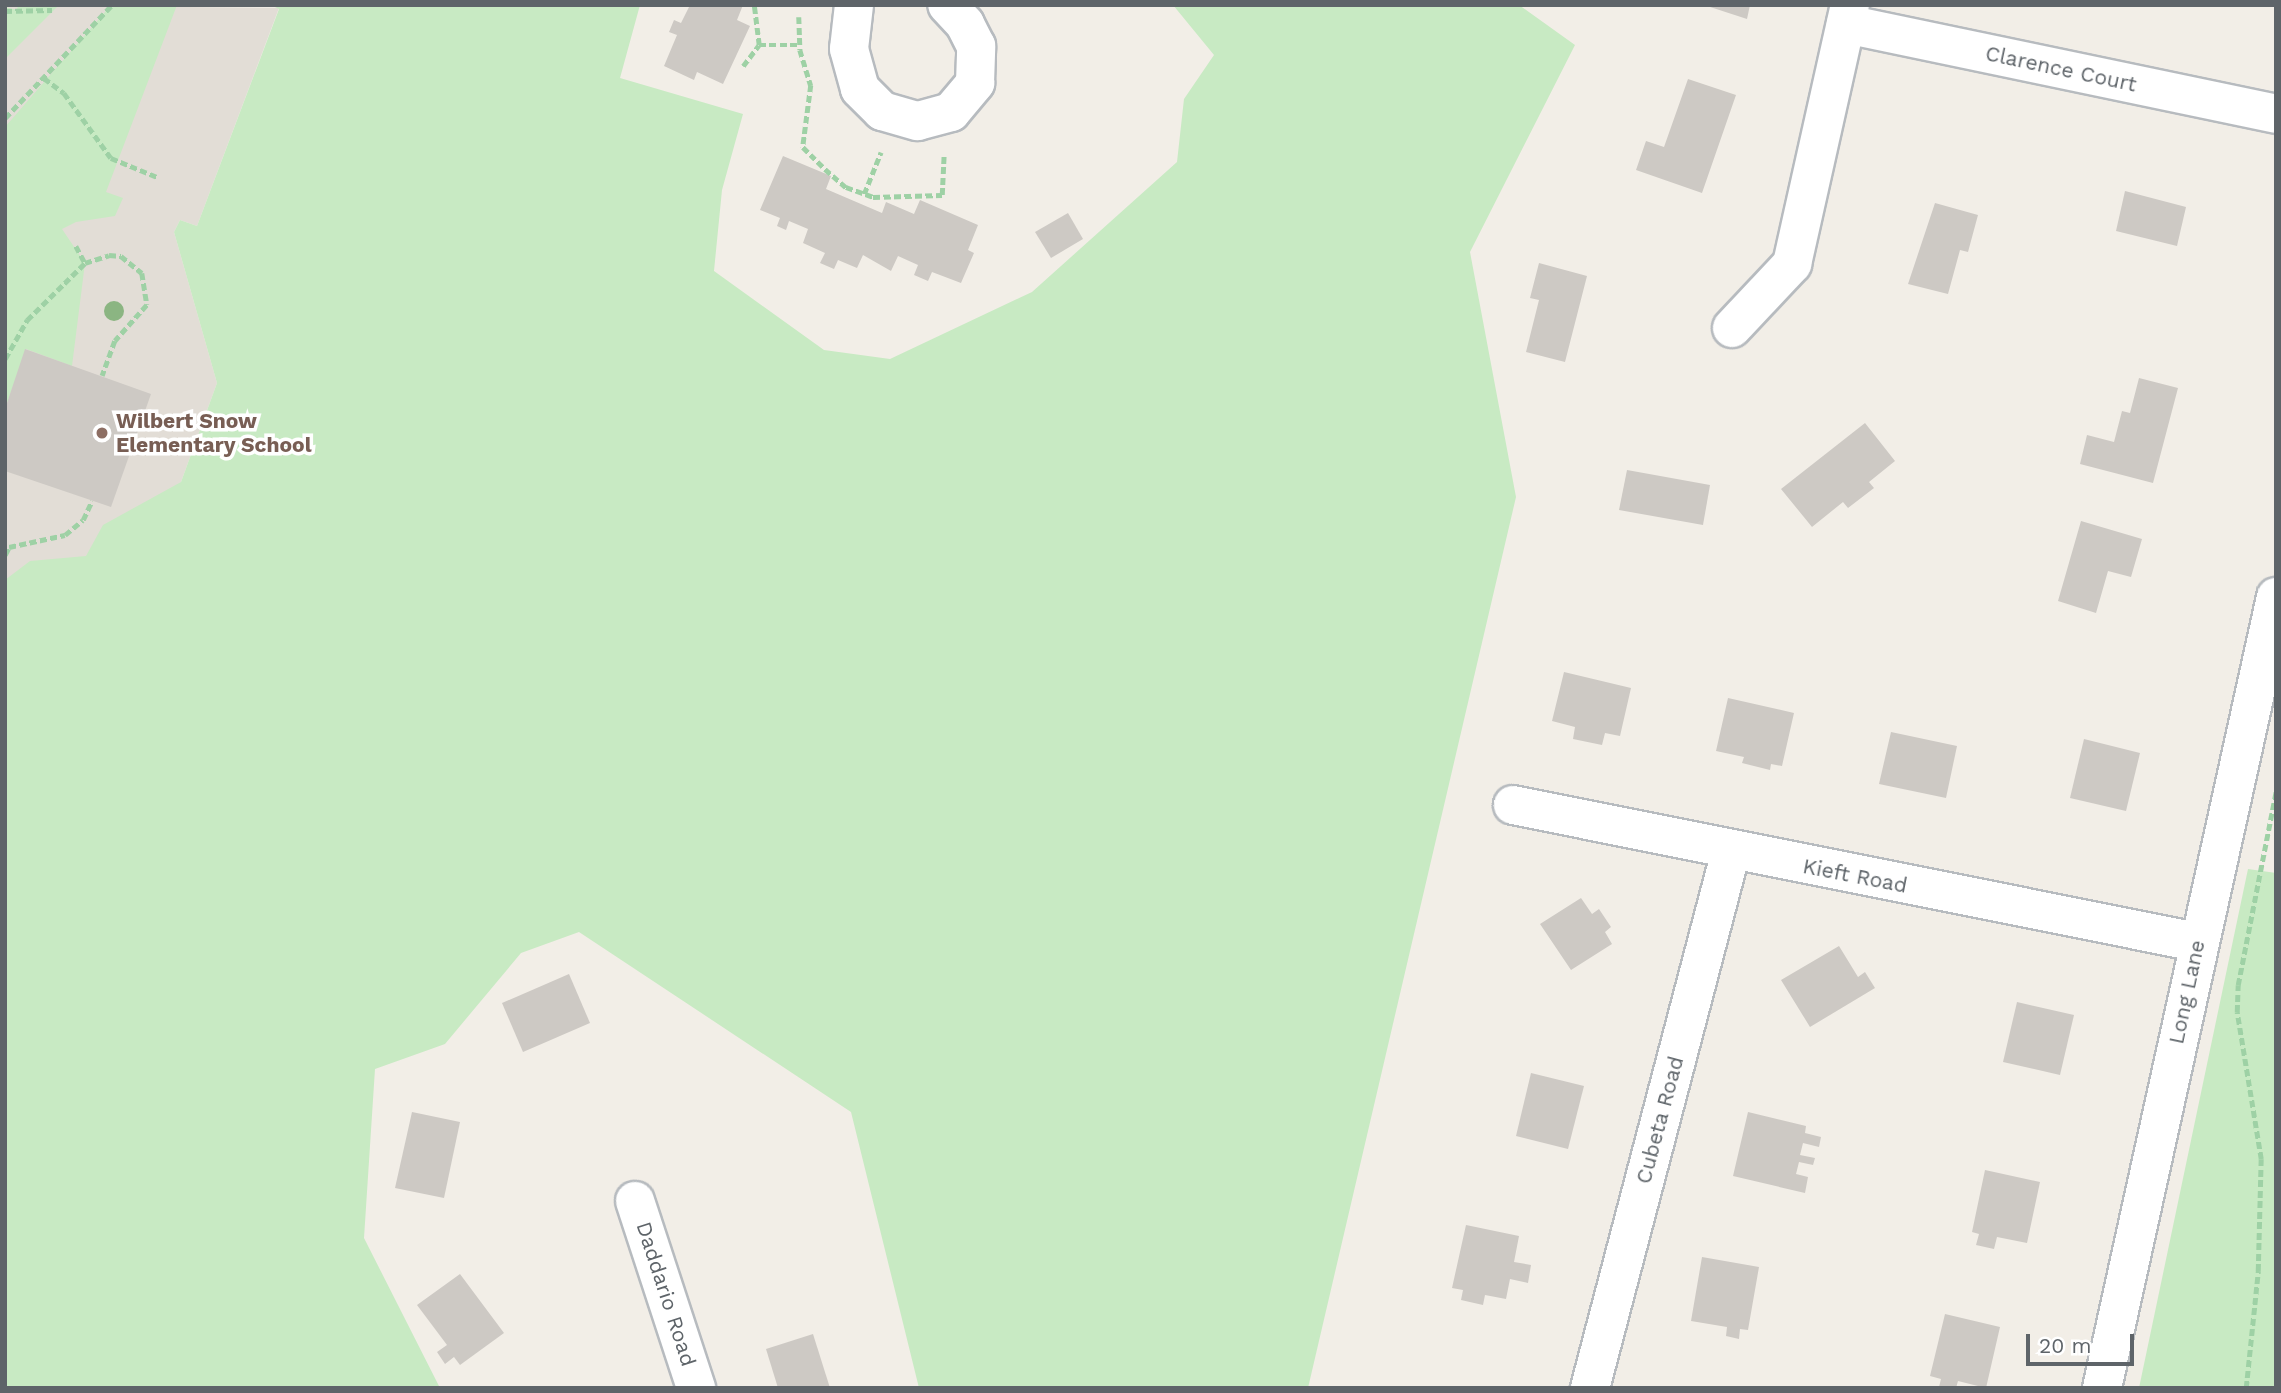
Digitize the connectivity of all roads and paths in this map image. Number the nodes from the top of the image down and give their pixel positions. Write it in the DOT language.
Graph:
graph roads {
  1 [pos="112,5"];
  2 [pos="754,5"];
  3 [pos="854,5"];
  4 [pos="947,5"];
  5 [pos="52,9"];
  6 [pos="5,11"];
  7 [pos="1848,14"];
  8 [pos="759,45"];
  9 [pos="800,45"];
  10 [pos="743,66"];
  11 [pos="44,78"];
  12 [pos="2276,114"];
  13 [pos="5,118"];
  14 [pos="881,152"];
  15 [pos="158,177"];
  16 [pos="864,194"];
  17 [pos="76,246"];
  18 [pos="85,263"];
  19 [pos="1732,328"];
  20 [pos="5,359"];
  21 [pos="103,376"];
  22 [pos="92,500"];
  23 [pos="7,546"];
  24 [pos="5,555"];
  25 [pos="2276,597"];
  26 [pos="2272,635"];
  27 [pos="2276,791"];
  28 [pos="1513,805"];
  29 [pos="1731,851"];
  30 [pos="2197,942"];
  31 [pos="635,1200"];
  32 [pos="696,1388"];
  33 [pos="1590,1388"];
  34 [pos="2102,1388"];
  35 [pos="2246,1388"];
  1 -- 11 [label="path"];
  2 -- 8 [label="path"];
  3 -- 4 [label="street"];
  5 -- 6 [label="path"];
  7 -- 12 [label="street, Clarence Court"];
  7 -- 19 [label="street, Clarence Court"];
  8 -- 9 [label="path"];
  8 -- 10 [label="path"];
  11 -- 13 [label="path"];
  11 -- 15 [label="path"];
  14 -- 16 [label="path"];
  17 -- 18 [label="path"];
  18 -- 20 [label="path"];
  18 -- 21 [label="path"];
  22 -- 23 [label="path"];
  23 -- 24 [label="path"];
  25 -- 26 [label="street, Long Lane"];
  26 -- 30 [label="street, Long Lane"];
  27 -- 35 [label="path"];
  28 -- 29 [label="street, Kieft Road"];
  29 -- 30 [label="street, Kieft Road"];
  29 -- 33 [label="street, Cubeta Road"];
  30 -- 34 [label="street, Long Lane"];
  31 -- 32 [label="street, Daddario Road"];
}
